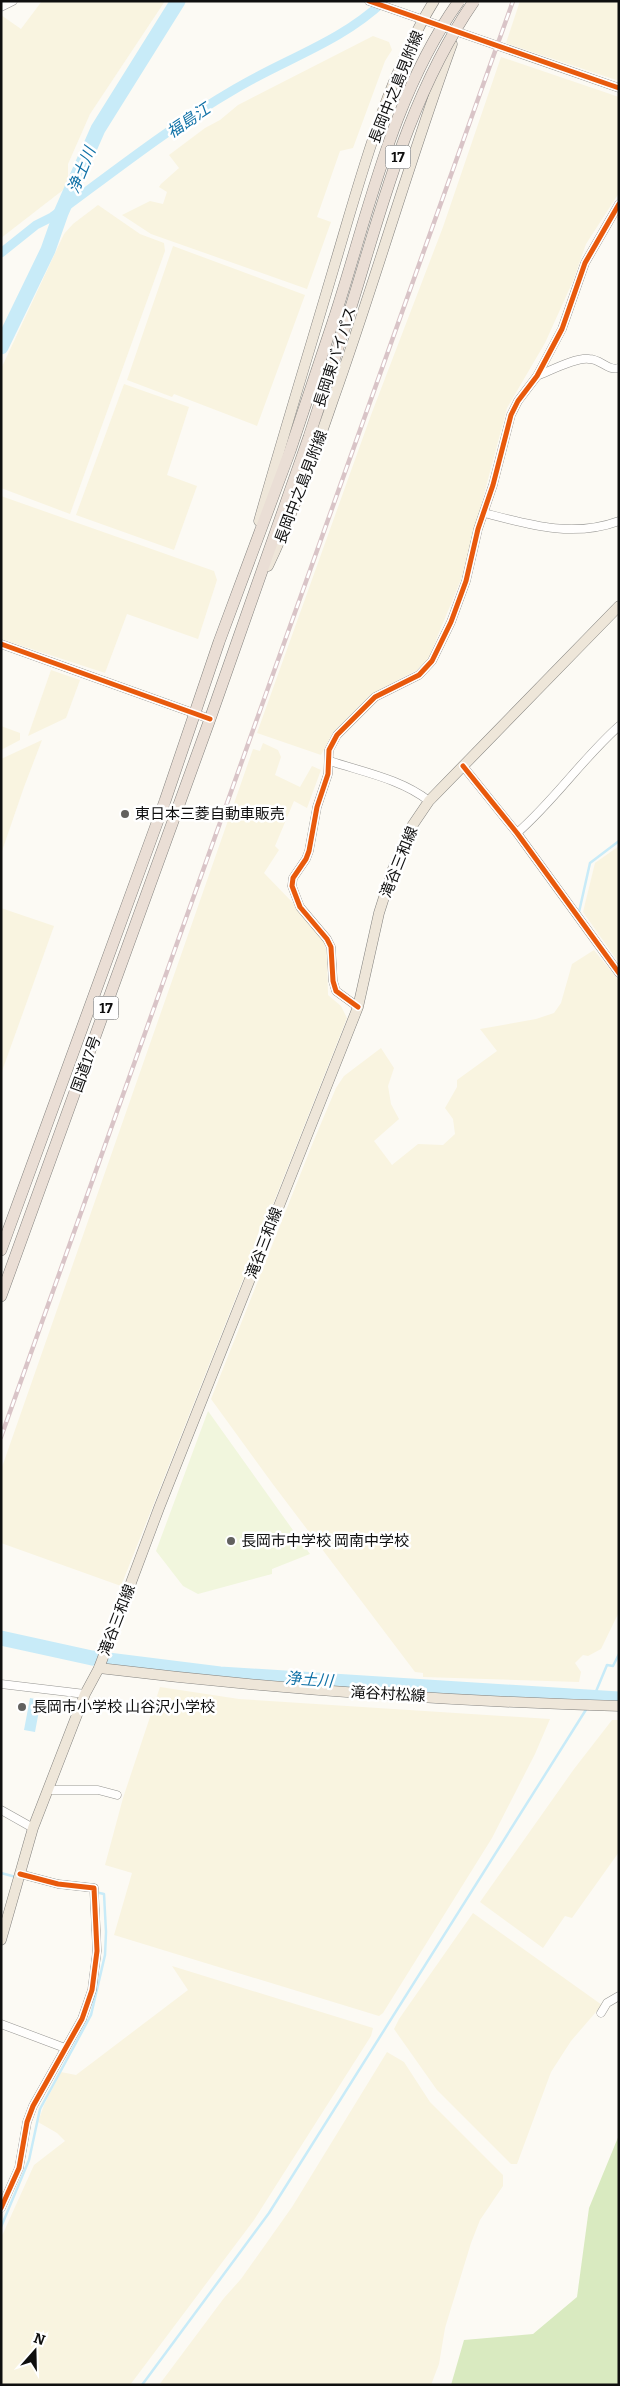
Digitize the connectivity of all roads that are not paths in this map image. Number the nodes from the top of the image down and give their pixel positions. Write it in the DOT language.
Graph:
graph roads {
  1 [pos="13,1"];
  2 [pos="434,1"];
  3 [pos="459,1"];
  4 [pos="468,1"];
  5 [pos="474,1"];
  6 [pos="370,2"];
  7 [pos="1,7"];
  8 [pos="423,22"];
  9 [pos="456,32"];
  10 [pos="619,88"];
  11 [pos="619,204"];
  12 [pos="619,368"];
  13 [pos="537,376"];
  14 [pos="484,512"];
  15 [pos="619,520"];
  16 [pos="243,578"];
  17 [pos="251,600"];
  18 [pos="619,606"];
  19 [pos="1,644"];
  20 [pos="195,714"];
  21 [pos="210,719"];
  22 [pos="619,726"];
  23 [pos="330,761"];
  24 [pos="463,766"];
  25 [pos="429,801"];
  26 [pos="517,833"];
  27 [pos="619,973"];
  28 [pos="358,1007"];
  29 [pos="1,1250"];
  30 [pos="1,1296"];
  31 [pos="99,1668"];
  32 [pos="1,1684"];
  33 [pos="85,1694"];
  34 [pos="619,1706"];
  35 [pos="49,1790"];
  36 [pos="117,1794"];
  37 [pos="1,1810"];
  38 [pos="33,1828"];
  39 [pos="20,1874"];
  40 [pos="1,1940"];
  41 [pos="619,1996"];
  42 [pos="601,2013"];
  43 [pos="1,2024"];
  44 [pos="65,2048"];
  45 [pos="1,2208"];
  1 -- 7 [label="street"];
  2 -- 8 [label="main road, 長岡中之島見附線"];
  3 -- 16 [label="highway, 長岡東バイパス / 17, bridge"];
  4 -- 9 [label="main road, 長岡中之島見附線"];
  5 -- 17 [label="highway, 長岡東バイパス / 17, bridge"];
  6 -- 8 [label="street"];
  8 -- 9 [label="street"];
  8 -- 16 [label="main road, 長岡中之島見附線"];
  9 -- 10 [label="street"];
  9 -- 17 [label="main road, 長岡中之島見附線"];
  11 -- 13 [label="street"];
  12 -- 13 [label="street"];
  13 -- 14 [label="street"];
  14 -- 15 [label="street"];
  14 -- 23 [label="street"];
  16 -- 20 [label="highway, 長岡東バイパス / 17"];
  17 -- 21 [label="highway, 長岡東バイパス / 17"];
  18 -- 24 [label="main road, 滝谷三和線"];
  19 -- 20 [label="street"];
  20 -- 21 [label="street"];
  20 -- 29 [label="highway, 国道17号 / 17"];
  21 -- 30 [label="highway, 国道17号 / 17"];
  22 -- 26 [label="street"];
  23 -- 25 [label="street"];
  23 -- 28 [label="street"];
  24 -- 25 [label="main road, 滝谷三和線"];
  24 -- 26 [label="street"];
  25 -- 28 [label="main road, 滝谷三和線"];
  26 -- 27 [label="street"];
  28 -- 31 [label="main road, 滝谷三和線"];
  31 -- 33 [label="main road, 滝谷三和線"];
  31 -- 34 [label="main road, 滝谷村松線"];
  32 -- 33 [label="street"];
  33 -- 35 [label="main road, 滝谷三和線"];
  35 -- 36 [label="street"];
  35 -- 38 [label="main road, 滝谷三和線"];
  37 -- 38 [label="street"];
  38 -- 39 [label="main road, 滝谷三和線"];
  39 -- 40 [label="main road, 滝谷三和線"];
  39 -- 44 [label="street"];
  41 -- 42 [label="street"];
  43 -- 44 [label="street"];
  44 -- 45 [label="street"];
}
